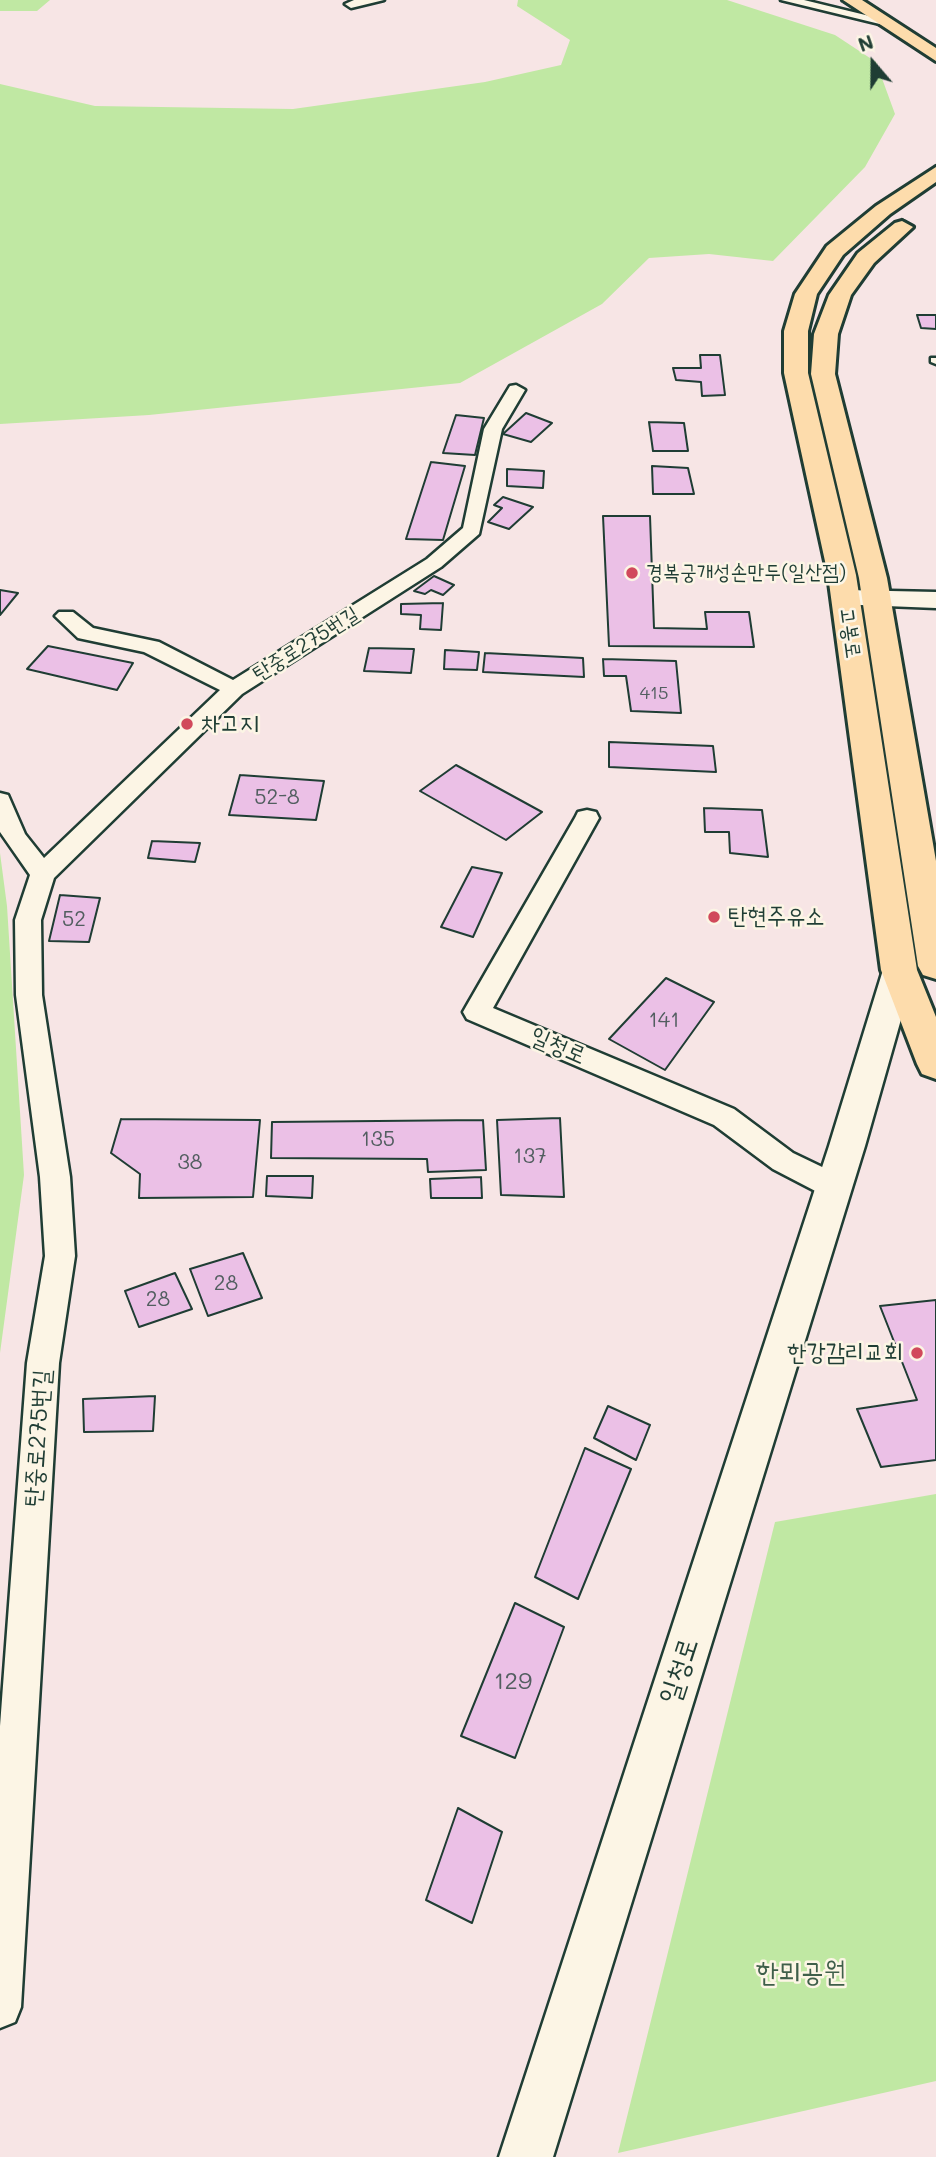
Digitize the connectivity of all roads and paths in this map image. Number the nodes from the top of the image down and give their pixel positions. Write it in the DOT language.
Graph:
graph roads {
  1 [pos="378,0"];
  2 [pos="787,0"];
  3 [pos="851,0"];
  4 [pos="351,4"];
  5 [pos="888,22"];
  6 [pos="936,56"];
  7 [pos="936,173"];
  8 [pos="936,200"];
  9 [pos="516,390"];
  10 [pos="861,599"];
  11 [pos="936,600"];
  12 [pos="66,616"];
  13 [pos="234,689"];
  14 [pos="0,801"];
  15 [pos="587,818"];
  16 [pos="43,874"];
  17 [pos="917,968"];
  18 [pos="936,1064"];
  19 [pos="833,1185"];
  20 [pos="0,2007"];
  21 [pos="526,2157"];
  1 -- 4 [label="street"];
  2 -- 5 [label="street"];
  3 -- 5 [label="main road"];
  5 -- 6 [label="main road"];
  7 -- 10 [label="main road, 고봉로"];
  8 -- 10 [label="main road, 고봉로"];
  9 -- 13 [label="street, 탄중로275번길"];
  10 -- 11 [label="street"];
  10 -- 17 [label="main road, 고봉로"];
  12 -- 13 [label="street"];
  13 -- 16 [label="street, 탄중로275번길"];
  14 -- 16 [label="street"];
  15 -- 19 [label="street, 일청로"];
  16 -- 20 [label="street, 탄중로275번길"];
  17 -- 18 [label="main road, 고봉로"];
  17 -- 19 [label="street, 일청로"];
  19 -- 21 [label="street, 일청로"];
}
